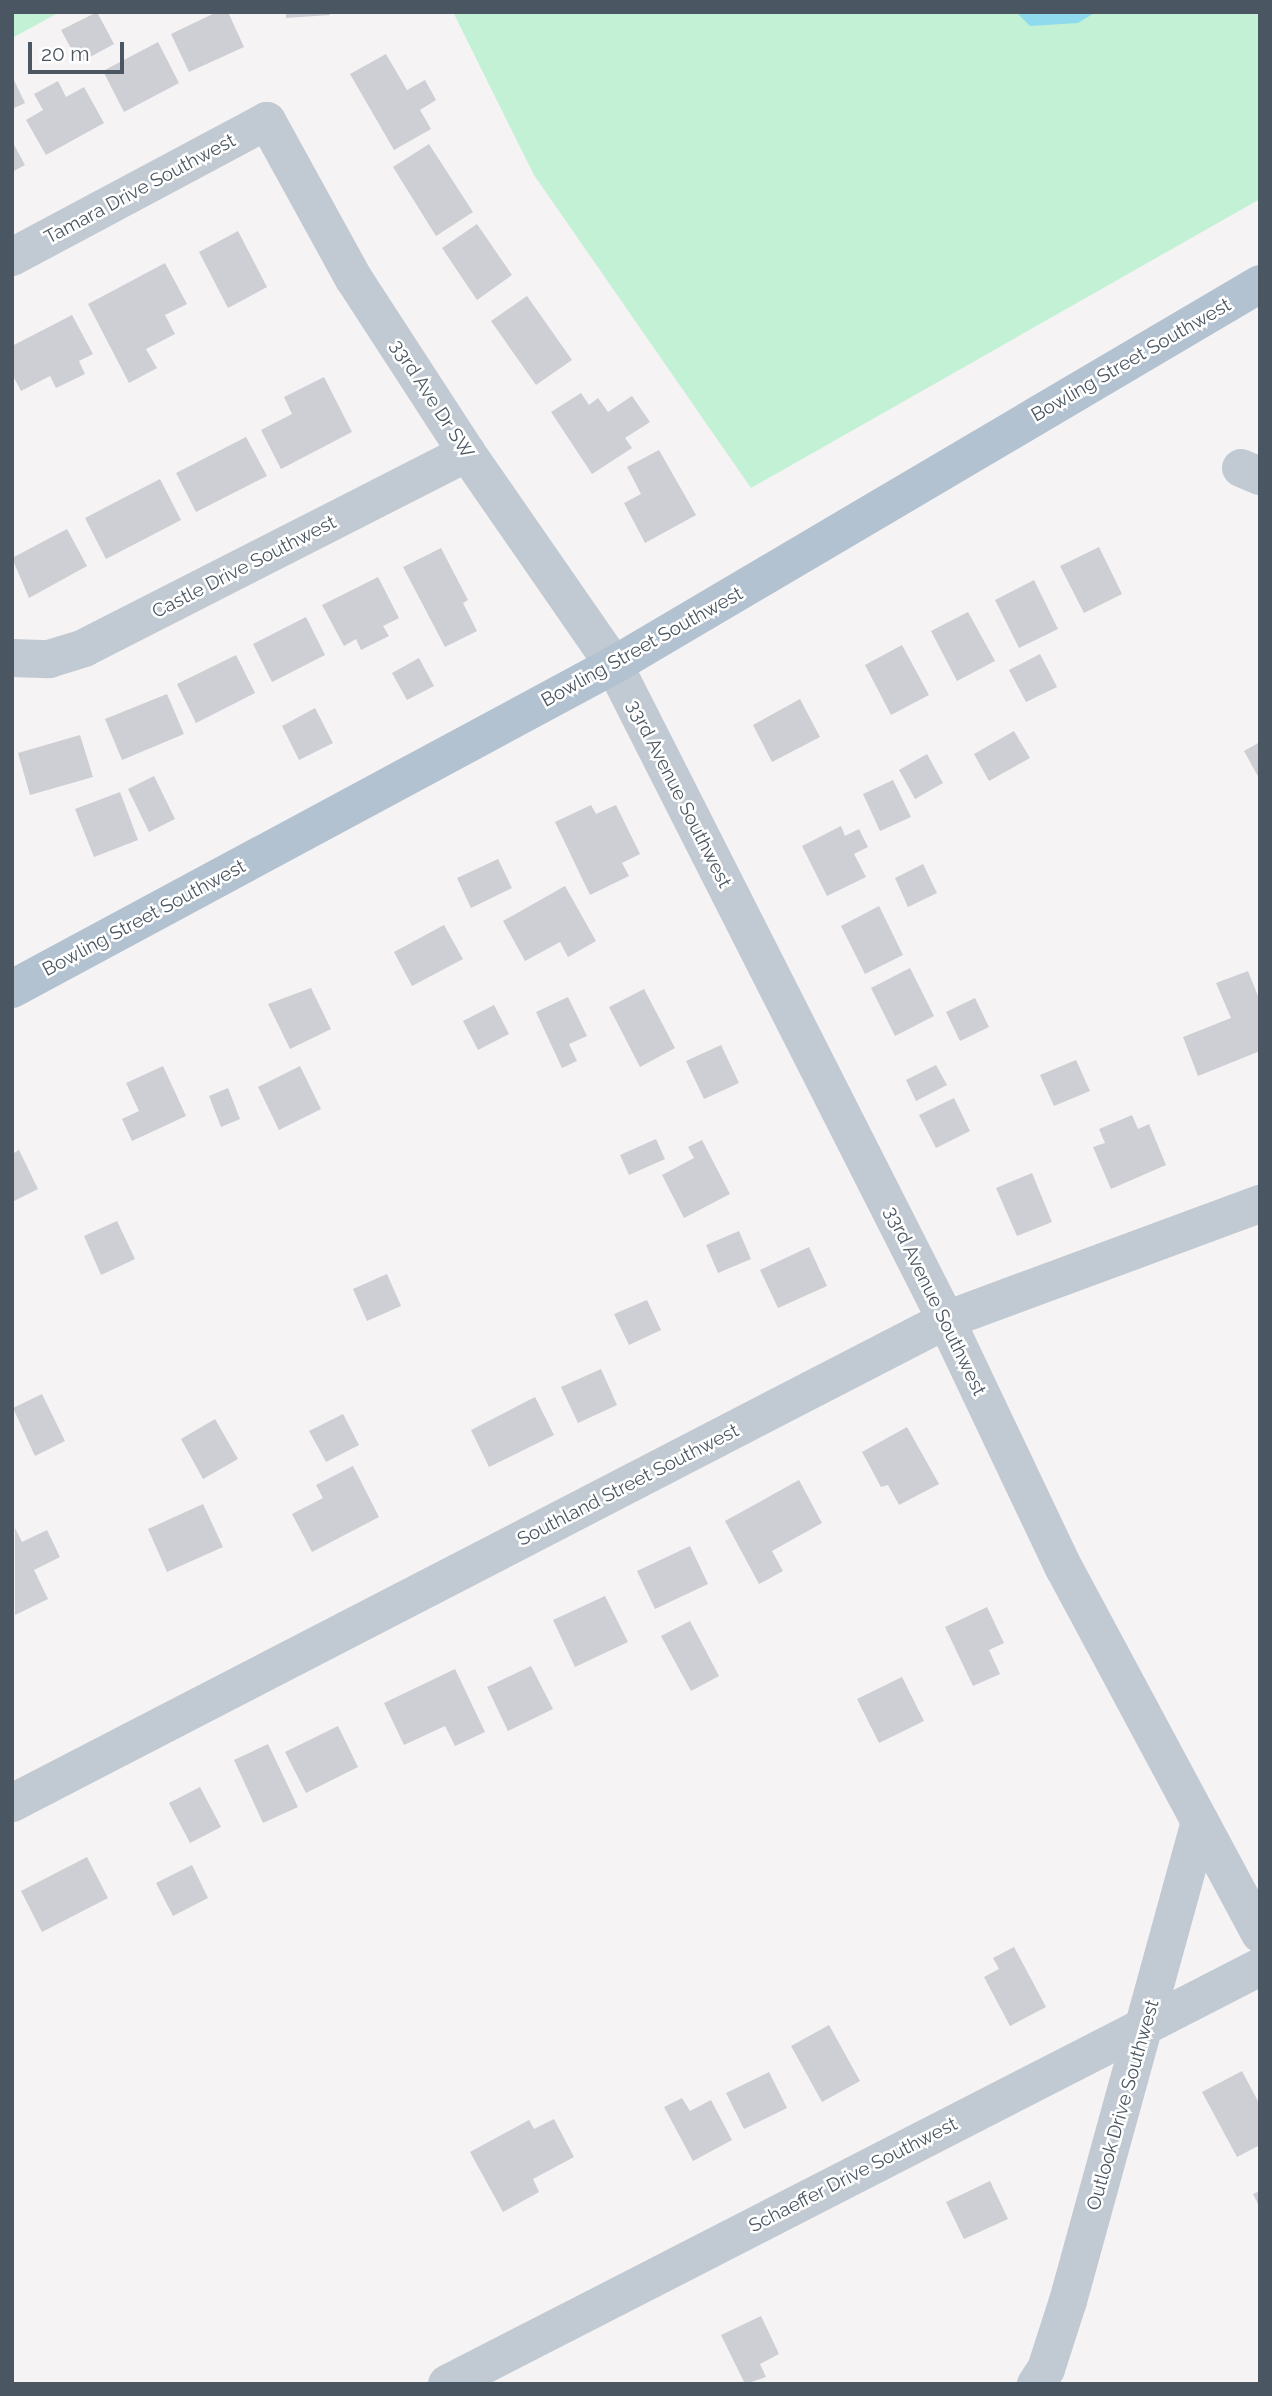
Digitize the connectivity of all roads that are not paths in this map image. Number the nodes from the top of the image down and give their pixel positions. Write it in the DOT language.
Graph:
graph roads {
  1 [pos="267,121"];
  2 [pos="12,257"];
  3 [pos="1260,284"];
  4 [pos="467,453"];
  5 [pos="13,659"];
  6 [pos="614,666"];
  7 [pos="12,989"];
  8 [pos="1260,1204"];
  9 [pos="946,1320"];
  10 [pos="12,1803"];
  11 [pos="1200,1822"];
  12 [pos="1260,1934"];
  13 [pos="1260,1967"];
  14 [pos="1146,2025"];
  15 [pos="447,2384"];
  16 [pos="1036,2384"];
  1 -- 2 [label="street, Tamara Drive Southwest"];
  1 -- 4 [label="street, 33rd Ave Dr SW"];
  3 -- 6 [label="main road, Bowling Street Southwest"];
  4 -- 5 [label="street, Castle Drive Southwest"];
  4 -- 6 [label="street, 33rd Ave Dr SW"];
  6 -- 7 [label="main road, Bowling Street Southwest"];
  6 -- 9 [label="street, 33rd Avenue Southwest"];
  8 -- 9 [label="street, Southland Street Southwest"];
  9 -- 10 [label="street, Southland Street Southwest"];
  9 -- 11 [label="street, 33rd Avenue Southwest"];
  11 -- 12 [label="street, 33rd Avenue Southwest"];
  11 -- 14 [label="street, Outlook Drive Southwest"];
  13 -- 14 [label="street, Schaeffer Drive Southwest"];
  14 -- 15 [label="street, Schaeffer Drive Southwest"];
  14 -- 16 [label="street, Outlook Drive Southwest"];
}
